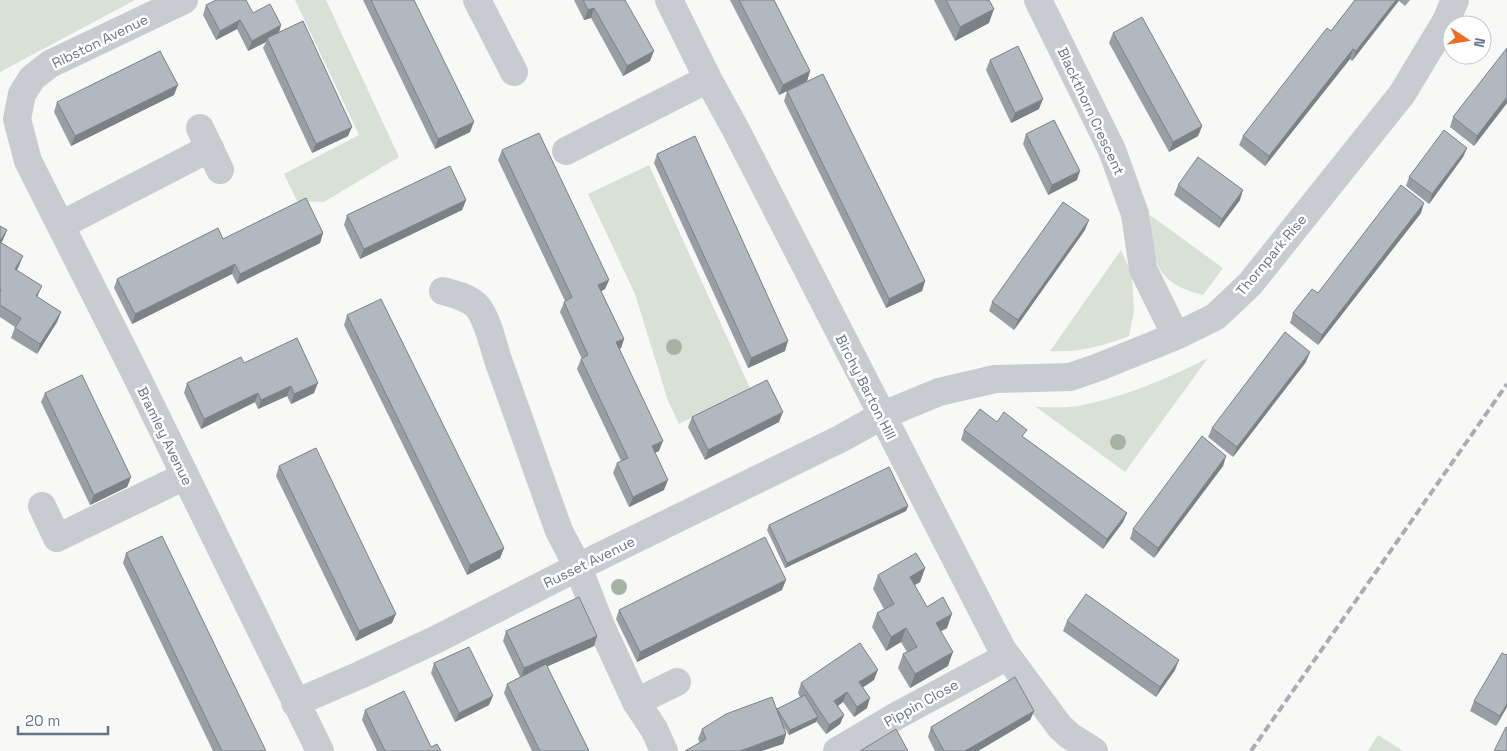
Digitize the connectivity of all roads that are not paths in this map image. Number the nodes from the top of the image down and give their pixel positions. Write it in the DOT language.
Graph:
graph roads {
  1 [pos="184,0"];
  2 [pos="477,0"];
  3 [pos="669,0"];
  4 [pos="1038,0"];
  5 [pos="1455,0"];
  6 [pos="514,72"];
  7 [pos="708,79"];
  8 [pos="12,109"];
  9 [pos="210,148"];
  10 [pos="566,151"];
  11 [pos="61,225"];
  12 [pos="443,291"];
  13 [pos="1176,336"];
  14 [pos="882,416"];
  15 [pos="185,476"];
  16 [pos="42,506"];
  17 [pos="578,566"];
  18 [pos="1006,657"];
  19 [pos="677,682"];
  20 [pos="636,702"];
  21 [pos="295,703"];
  22 [pos="1064,744"];
  23 [pos="320,751"];
  24 [pos="664,751"];
  25 [pos="837,751"];
  26 [pos="1094,751"];
  1 -- 8 [label="street, Ribston Avenue"];
  2 -- 6 [label="street"];
  3 -- 7 [label="street, Birchy Barton Hill"];
  4 -- 13 [label="street, Blackthorn Crescent"];
  5 -- 13 [label="street, Thornpark Rise"];
  7 -- 10 [label="street"];
  7 -- 14 [label="street, Birchy Barton Hill"];
  8 -- 11 [label="street, Bramley Avenue"];
  9 -- 11 [label="street"];
  11 -- 15 [label="street, Bramley Avenue"];
  12 -- 17 [label="street"];
  13 -- 14 [label="street, Thornpark Rise"];
  14 -- 17 [label="street, Russet Avenue"];
  14 -- 18 [label="street, Birchy Barton Hill"];
  15 -- 16 [label="street"];
  15 -- 21 [label="street, Bramley Avenue"];
  17 -- 20 [label="street"];
  17 -- 21 [label="street, Russet Avenue"];
  18 -- 22 [label="street, Birchy Barton Hill"];
  18 -- 25 [label="street, Pippin Close"];
  19 -- 20 [label="street"];
  20 -- 24 [label="street"];
  21 -- 23 [label="street, Bramley Avenue"];
  22 -- 26 [label="street, Birchy Barton Hill"];
}
